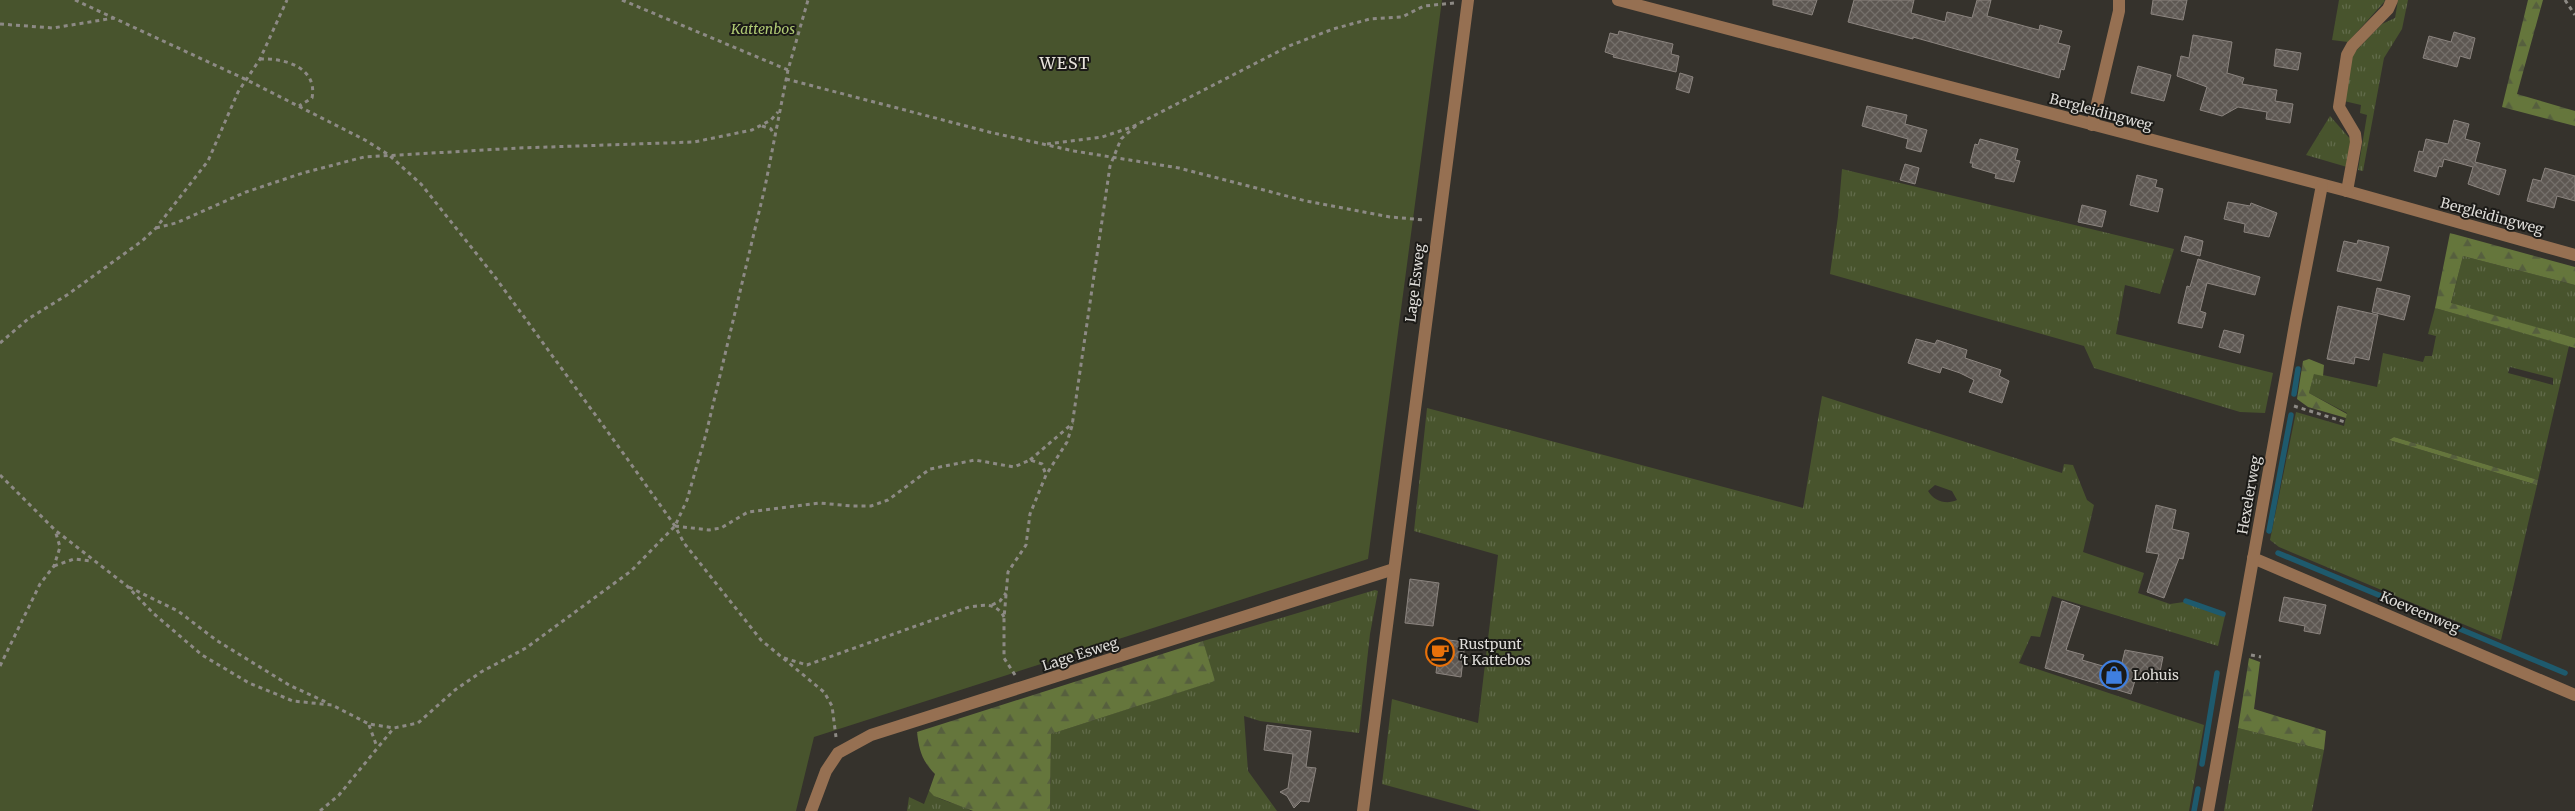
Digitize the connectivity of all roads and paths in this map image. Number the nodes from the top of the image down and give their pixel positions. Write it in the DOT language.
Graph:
graph roads {
  1 [pos="75,0"];
  2 [pos="286,0"];
  3 [pos="622,0"];
  4 [pos="808,0"];
  5 [pos="1622,0"];
  6 [pos="2120,0"];
  7 [pos="2392,0"];
  8 [pos="2565,0"];
  9 [pos="1468,1"];
  10 [pos="2575,15"];
  11 [pos="114,18"];
  12 [pos="0,24"];
  13 [pos="260,59"];
  14 [pos="788,70"];
  15 [pos="786,79"];
  16 [pos="246,80"];
  17 [pos="299,106"];
  18 [pos="779,112"];
  19 [pos="1139,123"];
  20 [pos="2092,124"];
  21 [pos="762,126"];
  22 [pos="774,135"];
  23 [pos="1043,144"];
  24 [pos="389,155"];
  25 [pos="1113,156"];
  26 [pos="2322,185"];
  27 [pos="2347,191"];
  28 [pos="1438,220"];
  29 [pos="156,228"];
  30 [pos="2575,255"];
  31 [pos="0,343"];
  32 [pos="2281,403"];
  33 [pos="1073,422"];
  34 [pos="2345,422"];
  35 [pos="1030,460"];
  36 [pos="0,475"];
  37 [pos="1046,475"];
  38 [pos="675,526"];
  39 [pos="54,530"];
  40 [pos="2253,558"];
  41 [pos="93,561"];
  42 [pos="54,566"];
  43 [pos="1394,569"];
  44 [pos="127,586"];
  45 [pos="1006,592"];
  46 [pos="989,605"];
  47 [pos="1004,618"];
  48 [pos="781,658"];
  49 [pos="807,664"];
  50 [pos="0,666"];
  51 [pos="806,676"];
  52 [pos="1022,688"];
  53 [pos="2575,695"];
  54 [pos="332,705"];
  55 [pos="369,724"];
  56 [pos="394,728"];
  57 [pos="377,746"];
  58 [pos="838,753"];
  59 [pos="320,811"];
  60 [pos="811,811"];
  61 [pos="1363,811"];
  62 [pos="2208,811"];
  1 -- 11 [label="path"];
  2 -- 13 [label="path"];
  3 -- 14 [label="path"];
  4 -- 14 [label="path"];
  5 -- 20 [label="street, Bergleidingweg"];
  6 -- 20 [label="street"];
  7 -- 27 [label="street"];
  8 -- 10 [label="path"];
  9 -- 19 [label="path"];
  9 -- 28 [label="street, Lage Esweg"];
  11 -- 12 [label="path"];
  11 -- 16 [label="path"];
  13 -- 16 [label="path"];
  13 -- 17 [label="path"];
  14 -- 15 [label="path"];
  15 -- 18 [label="path"];
  15 -- 23 [label="path"];
  16 -- 17 [label="path"];
  16 -- 29 [label="path"];
  17 -- 24 [label="path"];
  18 -- 21 [label="path"];
  18 -- 22 [label="path"];
  19 -- 23 [label="path"];
  19 -- 25 [label="path"];
  20 -- 26 [label="street, Bergleidingweg"];
  21 -- 22 [label="path"];
  21 -- 24 [label="path"];
  22 -- 38 [label="path"];
  23 -- 25 [label="path"];
  24 -- 29 [label="path"];
  24 -- 38 [label="path"];
  25 -- 28 [label="path"];
  25 -- 33 [label="path"];
  26 -- 27 [label="street, Bergleidingweg"];
  26 -- 32 [label="street, Hexelerweg"];
  27 -- 30 [label="street, Bergleidingweg"];
  28 -- 43 [label="street, Lage Esweg"];
  29 -- 31 [label="path"];
  32 -- 34 [label="path"];
  32 -- 40 [label="street, Hexelerweg"];
  33 -- 35 [label="path"];
  33 -- 37 [label="path"];
  35 -- 37 [label="path"];
  35 -- 38 [label="path"];
  36 -- 39 [label="path"];
  37 -- 45 [label="path"];
  38 -- 48 [label="path"];
  38 -- 56 [label="path"];
  39 -- 41 [label="path"];
  39 -- 42 [label="path"];
  40 -- 53 [label="street, Koeveenweg"];
  40 -- 62 [label="street, Hexelerweg"];
  41 -- 42 [label="path"];
  41 -- 44 [label="path"];
  42 -- 50 [label="path"];
  43 -- 52 [label="street, Lage Esweg"];
  43 -- 61 [label="street, Lage Esweg"];
  44 -- 54 [label="path"];
  44 -- 54 [label="path"];
  45 -- 46 [label="path"];
  45 -- 47 [label="path"];
  46 -- 47 [label="path"];
  46 -- 49 [label="path"];
  47 -- 52 [label="path"];
  48 -- 49 [label="path"];
  48 -- 51 [label="path"];
  49 -- 51 [label="path"];
  51 -- 58 [label="path"];
  52 -- 58 [label="street, Lage Esweg"];
  54 -- 55 [label="path"];
  55 -- 56 [label="path"];
  55 -- 57 [label="path"];
  56 -- 57 [label="path"];
  57 -- 59 [label="path"];
  58 -- 60 [label="street"];
}
